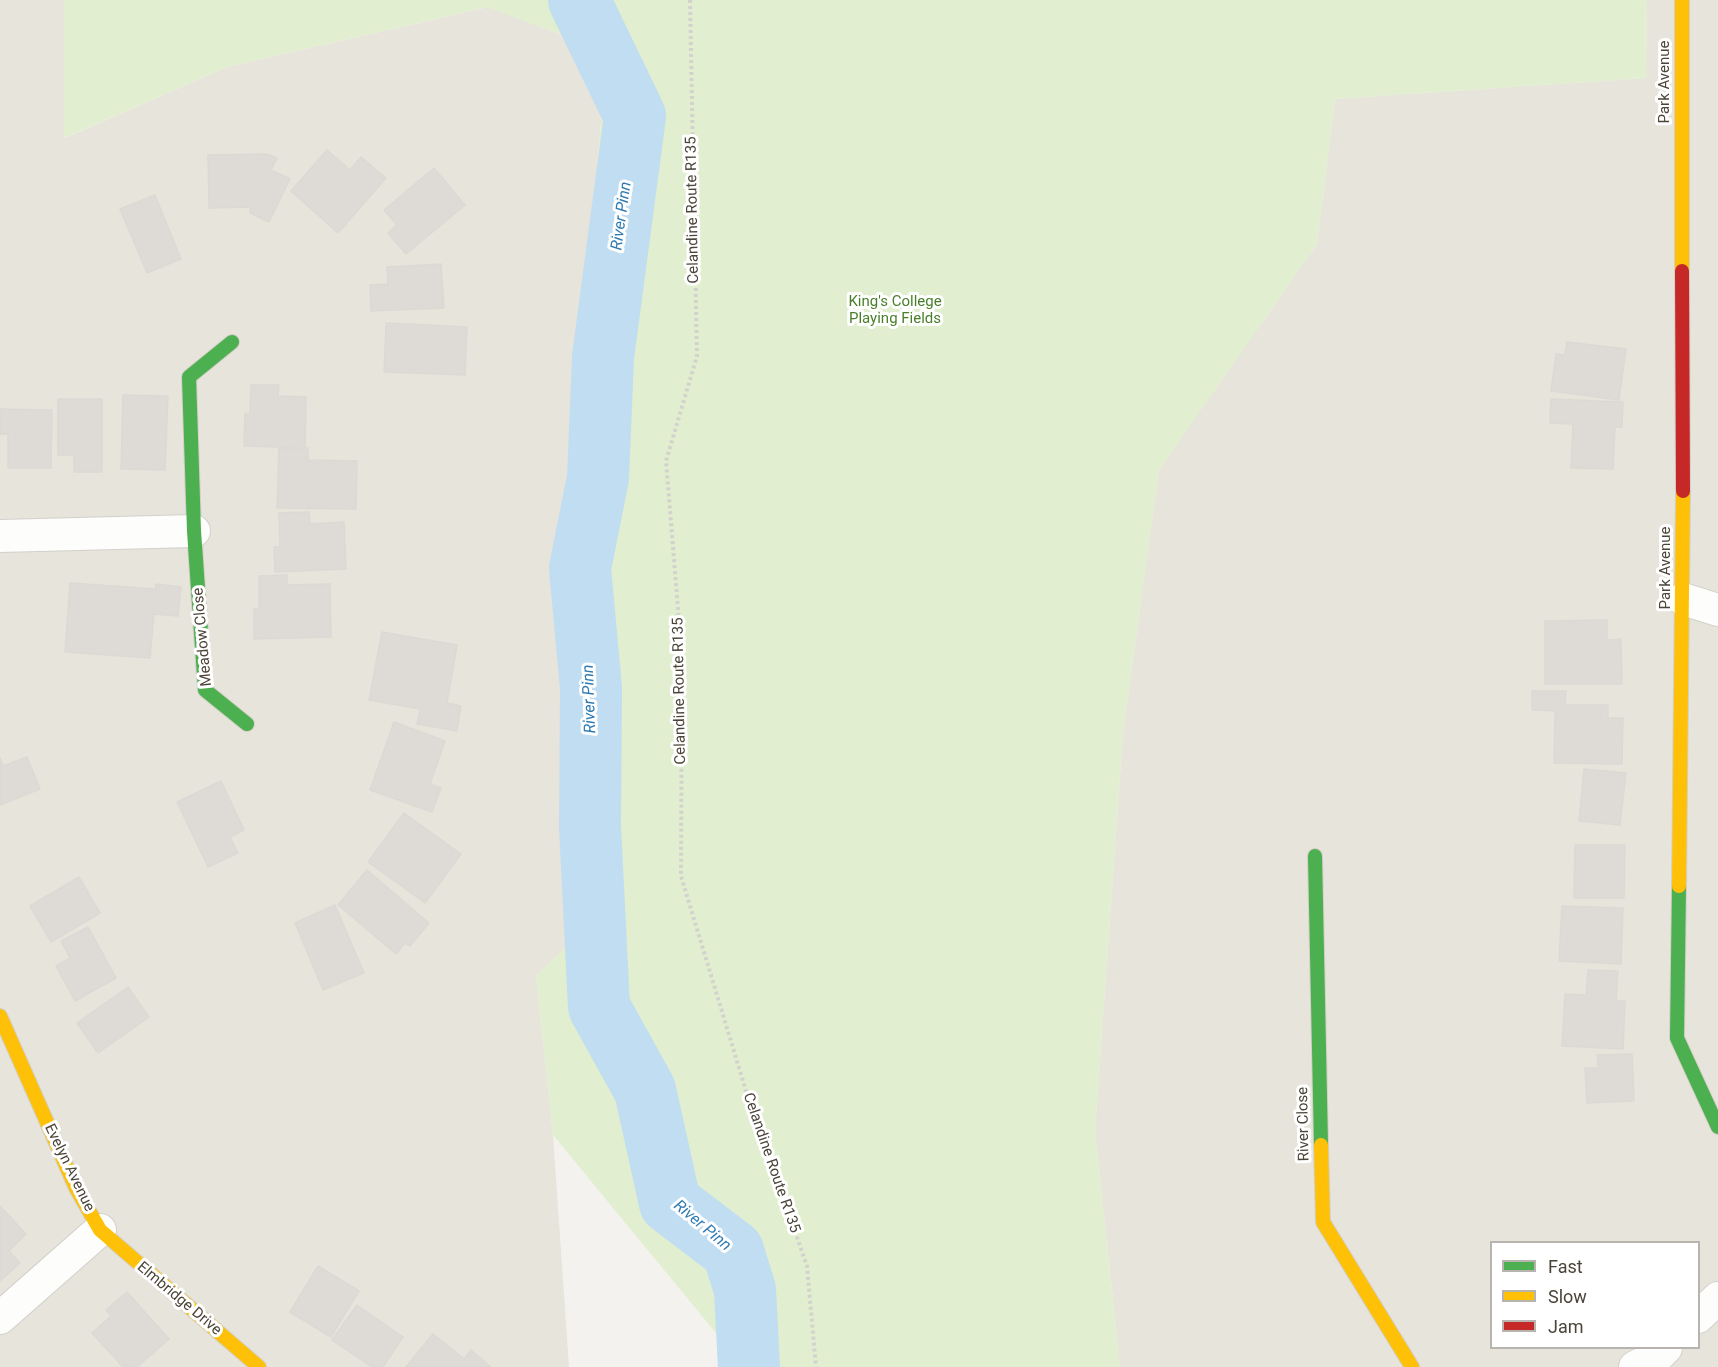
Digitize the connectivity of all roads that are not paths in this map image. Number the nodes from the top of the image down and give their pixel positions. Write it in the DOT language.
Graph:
graph roads {
  1 [pos="1682,0"];
  2 [pos="231,342"];
  3 [pos="194,531"];
  4 [pos="0,536"];
  5 [pos="1683,599"];
  6 [pos="1718,610"];
  7 [pos="247,724"];
  8 [pos="1315,856"];
  9 [pos="0,1016"];
  10 [pos="1718,1127"];
  11 [pos="100,1230"];
  12 [pos="1718,1298"];
  13 [pos="1700,1315"];
  14 [pos="0,1318"];
  15 [pos="1664,1349"];
  16 [pos="259,1367"];
  17 [pos="1412,1367"];
  18 [pos="1635,1367"];
  1 -- 5 [label="street, Park Avenue"];
  2 -- 3 [label="street, Meadow Close"];
  3 -- 4 [label="street"];
  3 -- 7 [label="street, Meadow Close"];
  5 -- 6 [label="street"];
  5 -- 10 [label="street, Park Avenue"];
  8 -- 17 [label="street, River Close"];
  9 -- 11 [label="street, Evelyn Avenue"];
  11 -- 14 [label="street, Evelyn Avenue"];
  11 -- 16 [label="street, Elmbridge Drive"];
  12 -- 13 [label="street"];
  15 -- 18 [label="street"];
}
